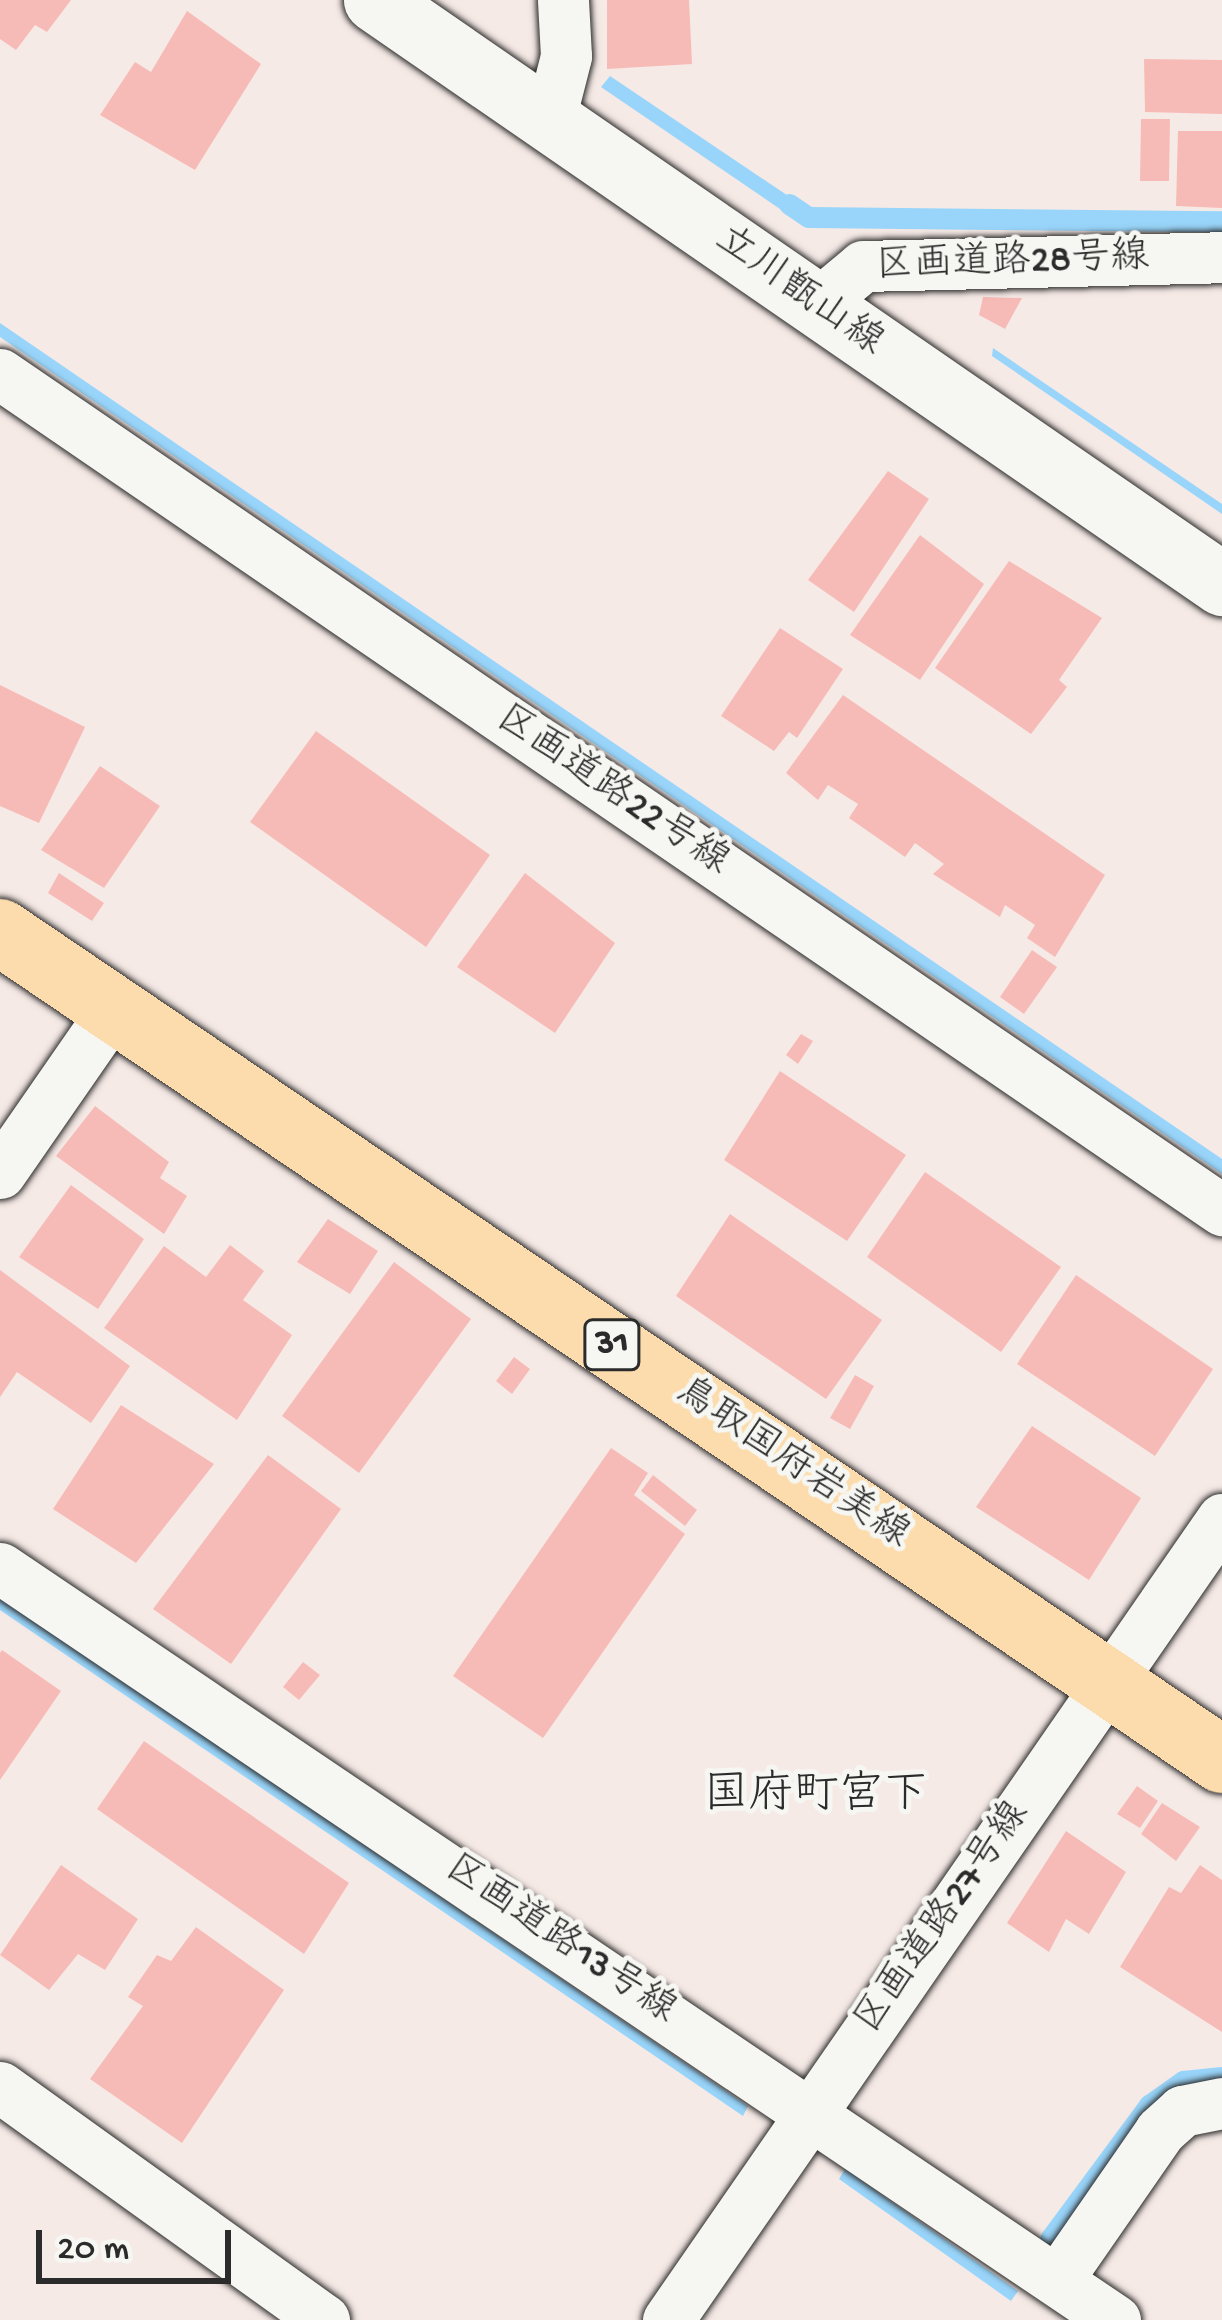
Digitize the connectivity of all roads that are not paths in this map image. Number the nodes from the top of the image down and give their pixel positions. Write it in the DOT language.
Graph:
graph roads {
  1 [pos="375,0"];
  2 [pos="563,0"];
  3 [pos="550,119"];
  4 [pos="1222,257"];
  5 [pos="815,306"];
  6 [pos="0,374"];
  7 [pos="1222,584"];
  8 [pos="0,932"];
  9 [pos="113,1010"];
  10 [pos="0,1173"];
  11 [pos="1222,1210"];
  12 [pos="1222,1519"];
  13 [pos="0,1568"];
  14 [pos="1110,1680"];
  15 [pos="1222,1760"];
  16 [pos="0,2087"];
  17 [pos="1222,2103"];
  18 [pos="811,2109"];
  19 [pos="1057,2280"];
  20 [pos="324,2320"];
  21 [pos="668,2320"];
  22 [pos="1115,2320"];
  1 -- 3 [label="street, 立川甑山線"];
  2 -- 3 [label="street"];
  3 -- 5 [label="street, 立川甑山線"];
  4 -- 5 [label="street, 区画道路28号線"];
  5 -- 7 [label="street, 立川甑山線"];
  6 -- 11 [label="street, 区画道路22号線"];
  8 -- 9 [label="main road, 鳥取国府岩美線 / 31"];
  9 -- 10 [label="street"];
  9 -- 14 [label="main road, 鳥取国府岩美線 / 31"];
  12 -- 14 [label="street, 区画道路27号線"];
  13 -- 18 [label="street, 区画道路13号線"];
  14 -- 15 [label="main road, 鳥取国府岩美線 / 31"];
  14 -- 18 [label="street, 区画道路27号線"];
  16 -- 20 [label="street"];
  17 -- 19 [label="street"];
  18 -- 19 [label="street, 区画道路13号線"];
  18 -- 21 [label="street, 区画道路27号線"];
  19 -- 22 [label="street, 区画道路13号線"];
}
